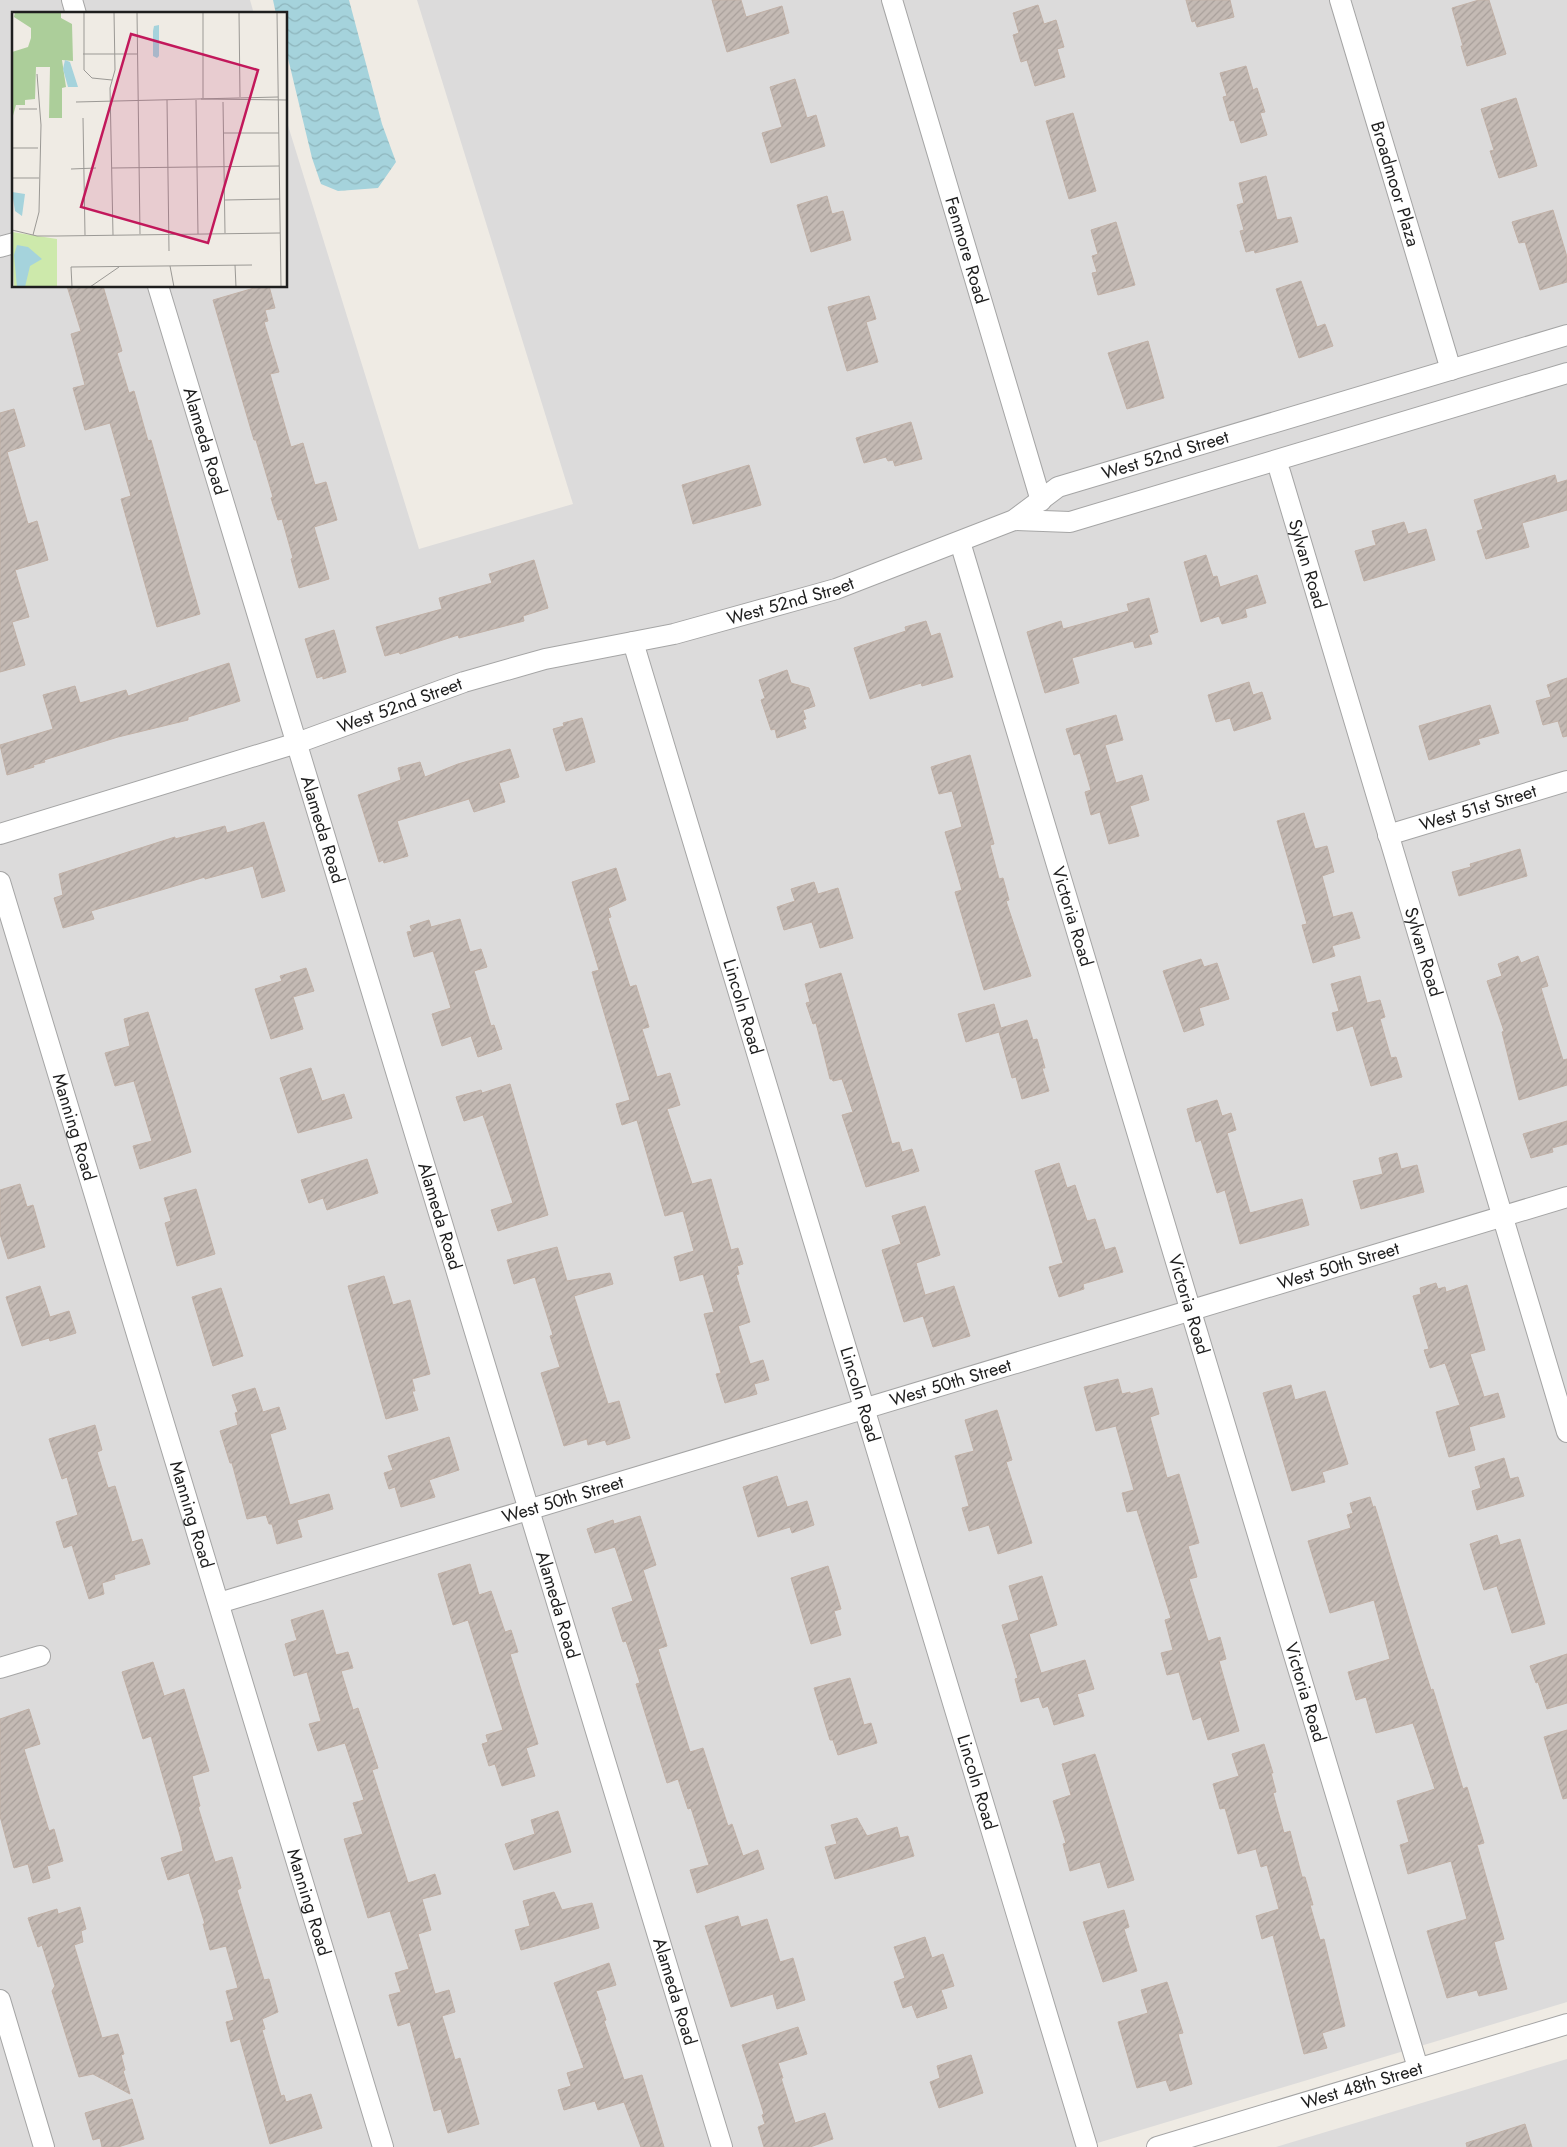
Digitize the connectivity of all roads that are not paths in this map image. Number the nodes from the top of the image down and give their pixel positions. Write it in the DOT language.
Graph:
graph roads {
  1 [pos="892,0"];
  2 [pos="1340,0"];
  3 [pos="12,244"];
  4 [pos="0,248"];
  5 [pos="159,288"];
  6 [pos="1567,335"];
  7 [pos="1451,370"];
  8 [pos="1567,373"];
  9 [pos="1280,472"];
  10 [pos="1041,500"];
  11 [pos="1014,520"];
  12 [pos="960,542"];
  13 [pos="633,642"];
  14 [pos="297,743"];
  15 [pos="1567,782"];
  16 [pos="0,834"];
  17 [pos="1388,835"];
  18 [pos="0,882"];
  19 [pos="1567,1197"];
  20 [pos="1503,1216"];
  21 [pos="1190,1311"];
  22 [pos="864,1409"];
  23 [pos="1567,1432"];
  24 [pos="529,1510"];
  25 [pos="219,1603"];
  26 [pos="40,1656"];
  27 [pos="0,1668"];
  28 [pos="0,2000"];
  29 [pos="1567,2024"];
  30 [pos="1418,2068"];
  31 [pos="44,2147"];
  32 [pos="383,2147"];
  33 [pos="722,2147"];
  34 [pos="1087,2147"];
  35 [pos="1157,2147"];
  1 -- 10 [label="street, Fenmore Road"];
  2 -- 7 [label="street, Broadmoor Plaza"];
  3 -- 4 [label="street"];
  5 -- 14 [label="street, Alameda Road"];
  6 -- 7 [label="street, West 52nd Street"];
  7 -- 10 [label="street, West 52nd Street"];
  8 -- 11 [label="street"];
  9 -- 17 [label="street, Sylvan Road"];
  10 -- 11 [label="street, West 52nd Street"];
  11 -- 12 [label="street, West 52nd Street"];
  12 -- 13 [label="street, West 52nd Street"];
  12 -- 21 [label="street, Victoria Road"];
  13 -- 14 [label="street, West 52nd Street"];
  13 -- 22 [label="street, Lincoln Road"];
  14 -- 16 [label="street, West 52nd Street"];
  14 -- 24 [label="street, Alameda Road"];
  15 -- 17 [label="street, West 51st Street"];
  17 -- 20 [label="street, Sylvan Road"];
  18 -- 25 [label="street, Manning Road"];
  19 -- 20 [label="street, West 50th Street"];
  20 -- 21 [label="street, West 50th Street"];
  20 -- 23 [label="street, Sylvan Road"];
  21 -- 22 [label="street, West 50th Street"];
  21 -- 30 [label="street, Victoria Road"];
  22 -- 24 [label="street, West 50th Street"];
  22 -- 34 [label="street, Lincoln Road"];
  24 -- 25 [label="street, West 50th Street"];
  24 -- 33 [label="street, Alameda Road"];
  25 -- 32 [label="street, Manning Road"];
  26 -- 27 [label="street"];
  28 -- 31 [label="street"];
  29 -- 30 [label="street, West 48th Street"];
  30 -- 35 [label="street, West 48th Street"];
}
